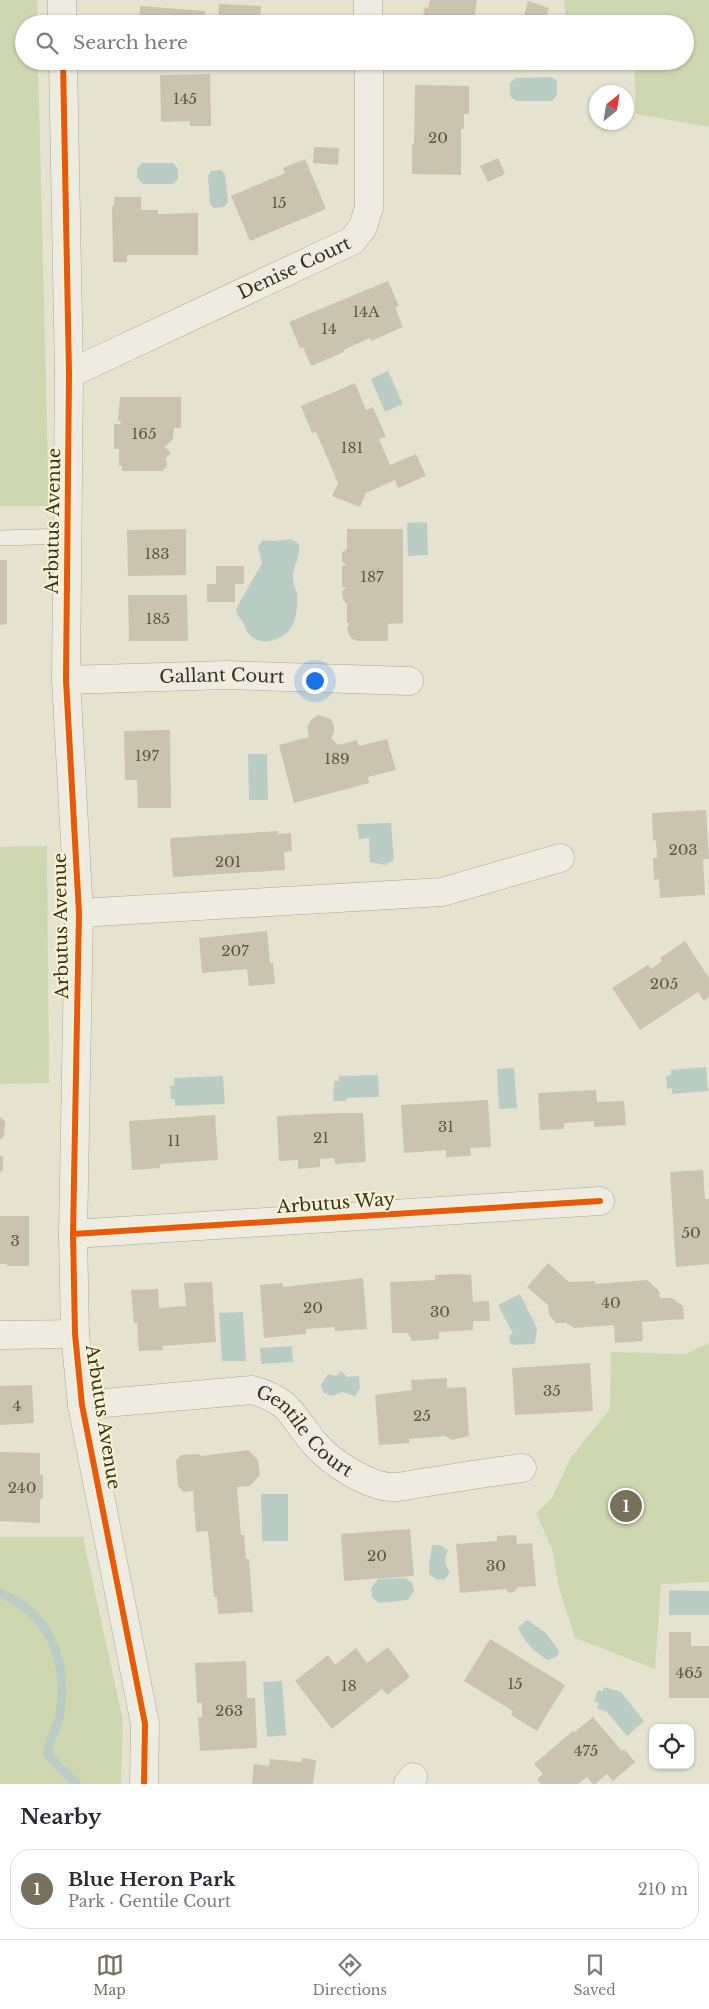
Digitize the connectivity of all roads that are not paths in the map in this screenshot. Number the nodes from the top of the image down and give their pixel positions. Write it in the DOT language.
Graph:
graph roads {
  1 [pos="62,0"];
  2 [pos="368,0"];
  3 [pos="62,15"];
  4 [pos="368,15"];
  5 [pos="63,70"];
  6 [pos="368,70"];
  7 [pos="69,374"];
  8 [pos="68,536"];
  9 [pos="0,538"];
  10 [pos="66,680"];
  11 [pos="409,681"];
  12 [pos="560,858"];
  13 [pos="79,913"];
  14 [pos="600,1202"];
  15 [pos="73,1234"];
  16 [pos="75,1334"];
  17 [pos="0,1335"];
  18 [pos="82,1405"];
  19 [pos="522,1468"];
  20 [pos="144,1784"];
  1 -- 3 [label="street"];
  2 -- 4 [label="street"];
  5 -- 7 [label="street, Arbutus Avenue"];
  6 -- 7 [label="street, Denise Court"];
  7 -- 8 [label="street, Arbutus Avenue"];
  8 -- 9 [label="lane"];
  8 -- 10 [label="street, Arbutus Avenue"];
  10 -- 11 [label="street, Gallant Court"];
  10 -- 13 [label="street, Arbutus Avenue"];
  12 -- 13 [label="street, Arbutus Avenue"];
  13 -- 15 [label="street, Arbutus Avenue"];
  14 -- 15 [label="street, Arbutus Way"];
  15 -- 16 [label="street, Arbutus Avenue"];
  16 -- 17 [label="street"];
  16 -- 18 [label="street, Arbutus Avenue"];
  18 -- 19 [label="street, Gentile Court"];
  18 -- 20 [label="street, Arbutus Avenue"];
}
